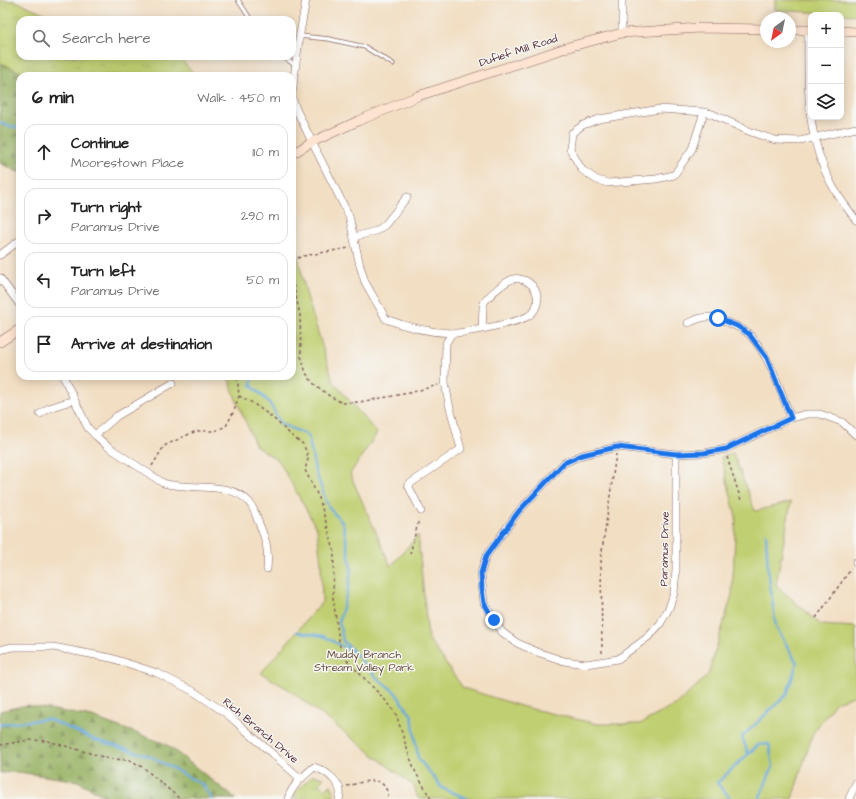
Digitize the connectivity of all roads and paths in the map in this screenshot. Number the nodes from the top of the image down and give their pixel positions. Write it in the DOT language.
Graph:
graph roads {
  1 [pos="238,0"];
  2 [pos="306,0"];
  3 [pos="622,0"];
  4 [pos="248,16"];
  5 [pos="760,30"];
  6 [pos="796,30"];
  7 [pos="808,30"];
  8 [pos="844,31"];
  9 [pos="856,32"];
  10 [pos="622,33"];
  11 [pos="300,36"];
  12 [pos="810,48"];
  13 [pos="287,60"];
  14 [pos="393,64"];
  15 [pos="295,66"];
  16 [pos="294,72"];
  17 [pos="296,109"];
  18 [pos="704,112"];
  19 [pos="856,128"];
  20 [pos="814,138"];
  21 [pos="312,142"];
  22 [pos="296,152"];
  23 [pos="407,197"];
  24 [pos="856,220"];
  25 [pos="354,237"];
  26 [pos="16,243"];
  27 [pos="356,247"];
  28 [pos="0,255"];
  29 [pos="296,259"];
  30 [pos="0,278"];
  31 [pos="296,297"];
  32 [pos="16,300"];
  33 [pos="688,323"];
  34 [pos="482,328"];
  35 [pos="16,332"];
  36 [pos="452,333"];
  37 [pos="0,342"];
  38 [pos="65,380"];
  39 [pos="237,380"];
  40 [pos="445,382"];
  41 [pos="174,383"];
  42 [pos="239,396"];
  43 [pos="74,400"];
  44 [pos="40,414"];
  45 [pos="791,418"];
  46 [pos="94,435"];
  47 [pos="856,435"];
  48 [pos="617,447"];
  49 [pos="724,450"];
  50 [pos="676,454"];
  51 [pos="147,473"];
  52 [pos="741,500"];
  53 [pos="421,511"];
  54 [pos="410,554"];
  55 [pos="856,562"];
  56 [pos="267,569"];
  57 [pos="816,618"];
  58 [pos="0,650"];
  59 [pos="602,661"];
  60 [pos="0,745"];
  61 [pos="301,779"];
  62 [pos="856,783"];
  63 [pos="339,787"];
  64 [pos="180,799"];
  65 [pos="288,799"];
  66 [pos="339,799"];
  67 [pos="389,799"];
  68 [pos="431,799"];
  69 [pos="849,799"];
  1 -- 4 [label="lane"];
  2 -- 11 [label="street"];
  3 -- 10 [label="street"];
  5 -- 10 [label="main road, Dufief Mill Road"];
  6 -- 7 [label="main road"];
  8 -- 9 [label="main road"];
  10 -- 21 [label="main road, Dufief Mill Road"];
  11 -- 14 [label="lane"];
  11 -- 15 [label="street"];
  12 -- 20 [label="street"];
  13 -- 15 [label="lane"];
  15 -- 16 [label="street"];
  17 -- 21 [label="street"];
  18 -- 18 [label="street"];
  18 -- 20 [label="street"];
  19 -- 20 [label="street"];
  20 -- 24 [label="street"];
  21 -- 22 [label="main road, Dufief Mill Road"];
  21 -- 25 [label="street"];
  23 -- 25 [label="street"];
  25 -- 27 [label="street"];
  26 -- 28 [label="street"];
  27 -- 29 [label="path"];
  27 -- 36 [label="street"];
  30 -- 32 [label="street"];
  31 -- 40 [label="path"];
  33 -- 45 [label="street"];
  34 -- 34 [label="street"];
  34 -- 36 [label="street"];
  35 -- 37 [label="main road"];
  36 -- 40 [label="street"];
  38 -- 43 [label="street"];
  39 -- 42 [label="path"];
  40 -- 53 [label="street"];
  41 -- 46 [label="street"];
  42 -- 51 [label="path"];
  42 -- 68 [label="path"];
  43 -- 44 [label="street"];
  43 -- 46 [label="street"];
  45 -- 47 [label="street, Paramus Drive"];
  45 -- 49 [label="street, Paramus Drive"];
  46 -- 51 [label="street"];
  48 -- 50 [label="street, Paramus Drive"];
  48 -- 59 [label="path"];
  48 -- 59 [label="street, Paramus Drive"];
  49 -- 50 [label="street, Paramus Drive"];
  49 -- 52 [label="path"];
  50 -- 59 [label="street, Paramus Drive"];
  51 -- 56 [label="street"];
  53 -- 54 [label="path"];
  55 -- 57 [label="path"];
  58 -- 61 [label="street, Rich Branch Drive"];
  60 -- 64 [label="path"];
  61 -- 63 [label="street, Rich Branch Drive"];
  61 -- 65 [label="street, Rich Branch Drive"];
  62 -- 69 [label="street"];
  63 -- 66 [label="street"];
  63 -- 67 [label="path"];
}
